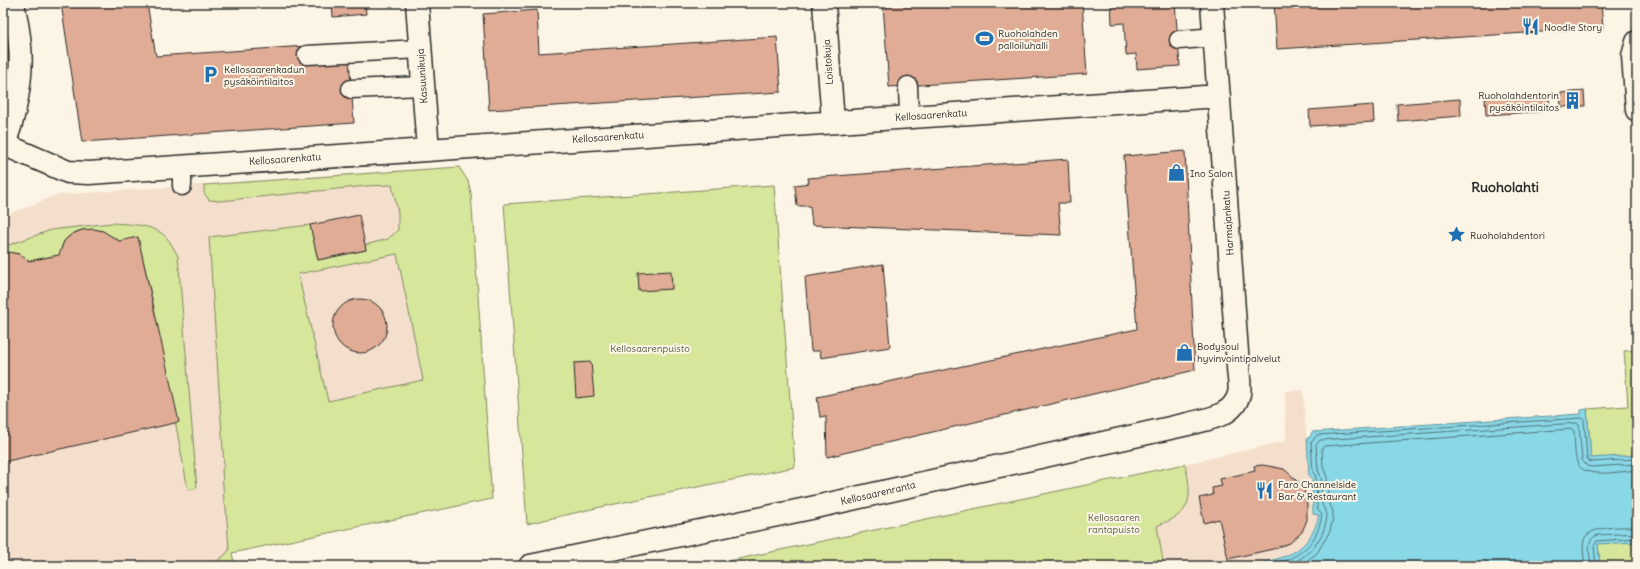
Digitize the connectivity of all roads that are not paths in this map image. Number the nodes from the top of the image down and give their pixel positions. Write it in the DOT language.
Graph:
graph roads {
  1 [pos="13,3"];
  2 [pos="417,3"];
  3 [pos="824,3"];
  4 [pos="1212,3"];
  5 [pos="1215,37"];
  6 [pos="1179,40"];
  7 [pos="420,49"];
  8 [pos="1636,51"];
  9 [pos="307,55"];
  10 [pos="423,86"];
  11 [pos="908,86"];
  12 [pos="351,89"];
  13 [pos="1219,96"];
  14 [pos="1637,110"];
  15 [pos="909,117"];
  16 [pos="833,122"];
  17 [pos="3,145"];
  18 [pos="428,150"];
  19 [pos="1226,414"];
  20 [pos="530,566"];
  1 -- 17 [label="street"];
  2 -- 7 [label="street, Kasuunikuja"];
  3 -- 16 [label="street, Loistokuja"];
  4 -- 5 [label="street, Harmajankatu"];
  5 -- 6 [label="lane"];
  5 -- 13 [label="street, Harmajankatu"];
  7 -- 9 [label="lane"];
  7 -- 10 [label="street, Kasuunikuja"];
  8 -- 14 [label="street"];
  10 -- 12 [label="lane"];
  10 -- 18 [label="street, Kasuunikuja"];
  11 -- 15 [label="lane"];
  13 -- 15 [label="street, Kellosaarenkatu"];
  13 -- 19 [label="street, Harmajankatu"];
  15 -- 16 [label="street, Kellosaarenkatu"];
  16 -- 18 [label="street, Kellosaarenkatu"];
  17 -- 18 [label="street, Kellosaarenkatu"];
  19 -- 20 [label="street, Kellosaarenranta"];
}
